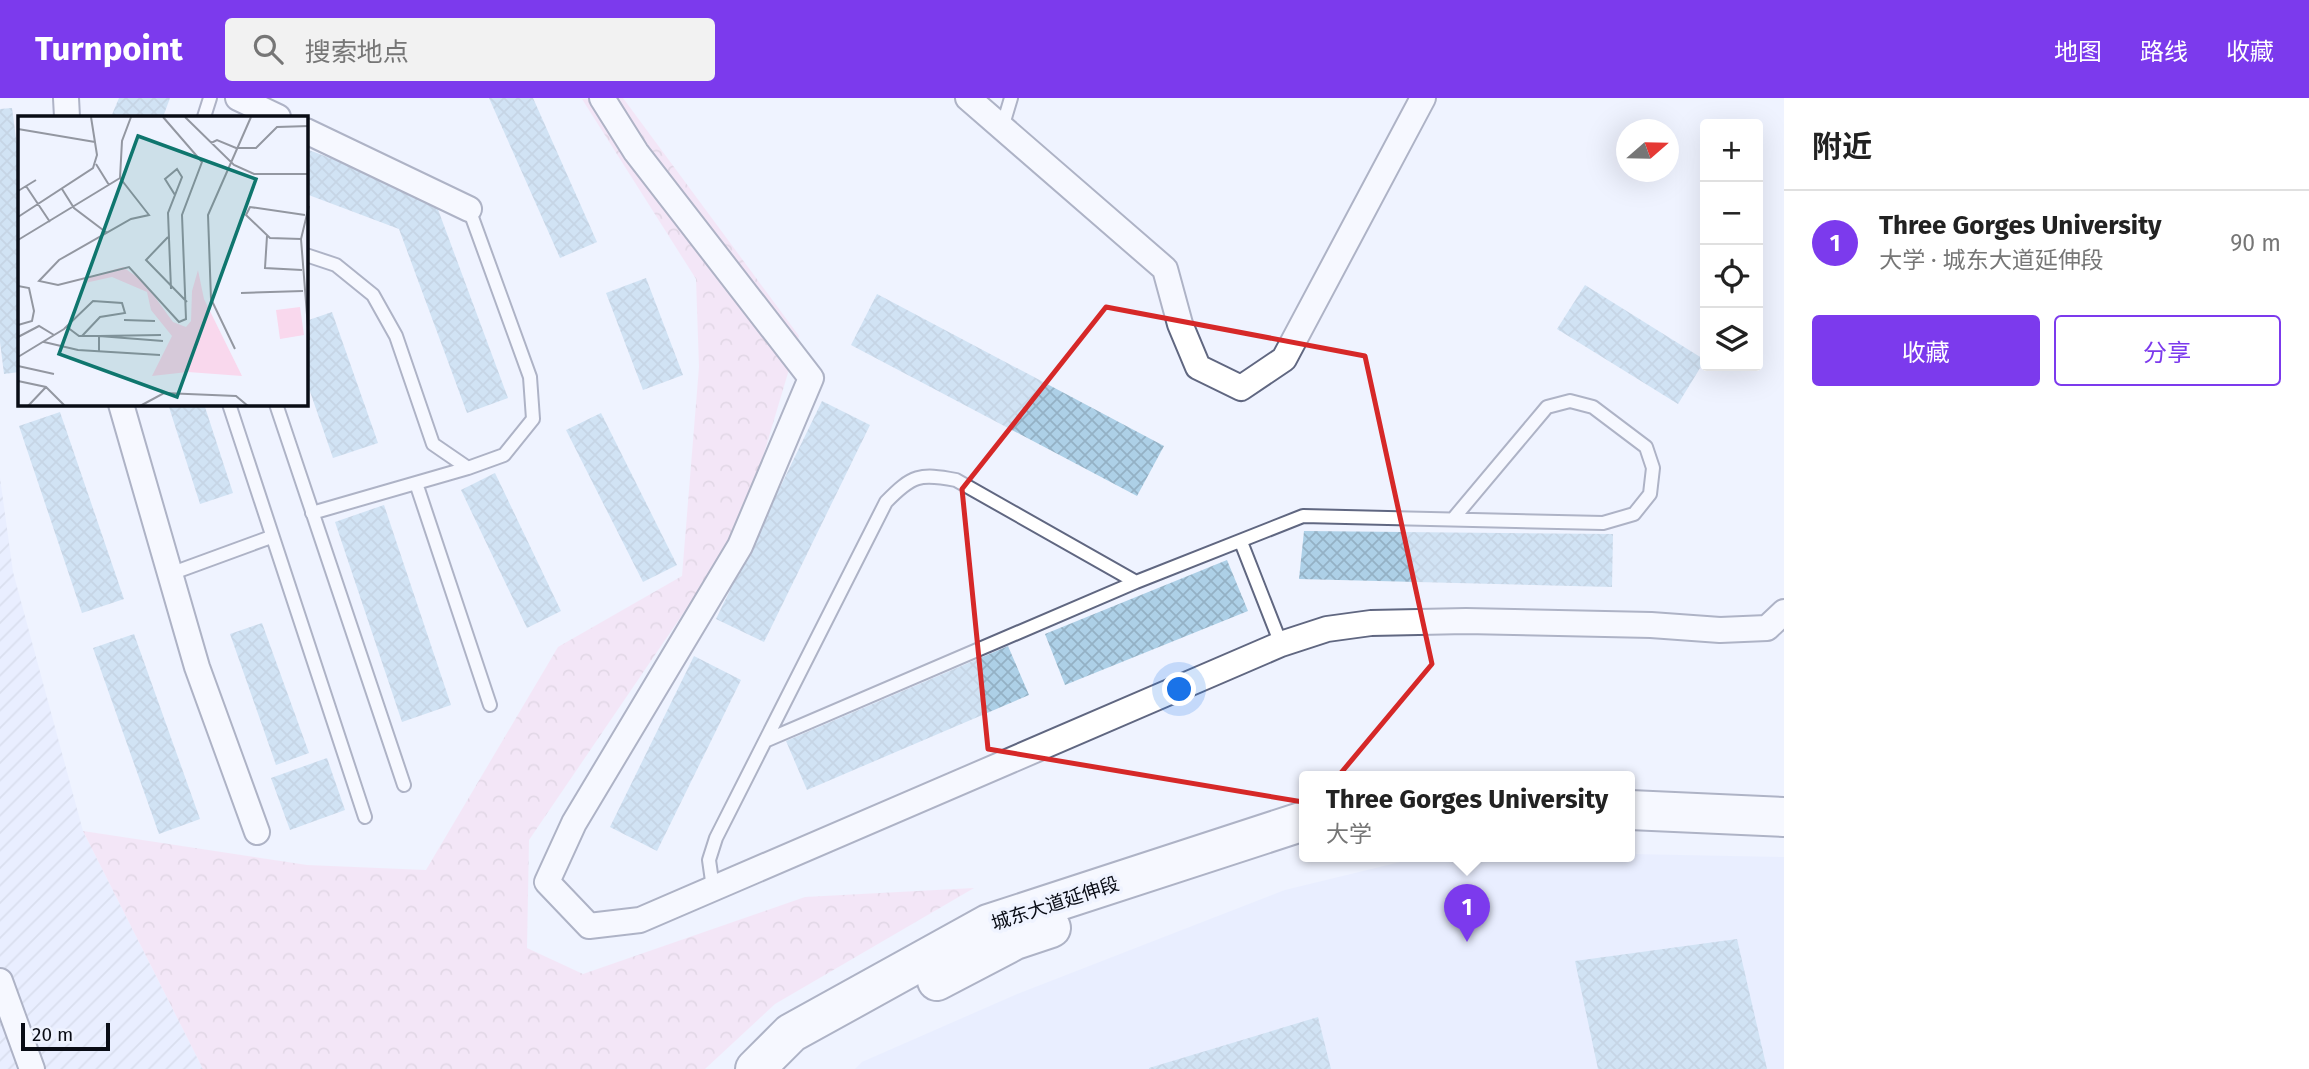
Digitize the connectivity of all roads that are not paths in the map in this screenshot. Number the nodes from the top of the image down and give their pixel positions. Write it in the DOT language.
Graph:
graph roads {
  1 [pos="66,98"];
  2 [pos="210,98"];
  3 [pos="238,98"];
  4 [pos="602,98"];
  5 [pos="968,98"];
  6 [pos="1011,98"];
  7 [pos="1423,98"];
  8 [pos="67,116"];
  9 [pos="204,116"];
  10 [pos="276,116"];
  11 [pos="1002,128"];
  12 [pos="308,132"];
  13 [pos="469,209"];
  14 [pos="308,256"];
  15 [pos="122,406"];
  16 [pos="230,406"];
  17 [pos="277,406"];
  18 [pos="468,468"];
  19 [pos="416,483"];
  20 [pos="312,513"];
  21 [pos="1453,519"];
  22 [pos="271,537"];
  23 [pos="1241,542"];
  24 [pos="170,574"];
  25 [pos="1136,582"];
  26 [pos="1784,612"];
  27 [pos="1281,644"];
  28 [pos="490,705"];
  29 [pos="765,741"];
  30 [pos="404,785"];
  31 [pos="1635,798"];
  32 [pos="1784,802"];
  33 [pos="1635,810"];
  34 [pos="365,817"];
  35 [pos="1784,817"];
  36 [pos="1299,823"];
  37 [pos="257,831"];
  38 [pos="1299,847"];
  39 [pos="713,888"];
  40 [pos="0,981"];
  41 [pos="32,1069"];
  42 [pos="755,1069"];
  43 [pos="785,1069"];
  1 -- 8 [label="street"];
  2 -- 9 [label="lane"];
  3 -- 10 [label="street"];
  4 -- 39 [label="street"];
  5 -- 11 [label="street"];
  6 -- 11 [label="lane"];
  7 -- 11 [label="street"];
  12 -- 13 [label="street"];
  13 -- 18 [label="lane"];
  14 -- 18 [label="lane"];
  15 -- 24 [label="street"];
  16 -- 22 [label="lane"];
  17 -- 20 [label="lane"];
  18 -- 19 [label="lane"];
  19 -- 20 [label="lane"];
  19 -- 28 [label="lane"];
  20 -- 30 [label="lane"];
  21 -- 21 [label="lane"];
  21 -- 23 [label="lane"];
  22 -- 24 [label="lane"];
  22 -- 34 [label="lane"];
  23 -- 25 [label="lane"];
  23 -- 27 [label="lane"];
  24 -- 37 [label="street"];
  25 -- 29 [label="lane"];
  25 -- 29 [label="lane"];
  26 -- 27 [label="street"];
  27 -- 39 [label="street"];
  29 -- 39 [label="lane"];
  31 -- 32 [label="main road"];
  33 -- 35 [label="main road"];
  36 -- 42 [label="main road, 城东大道延伸段"];
  38 -- 43 [label="main road, 城东大道延伸段"];
  40 -- 41 [label="street"];
}
